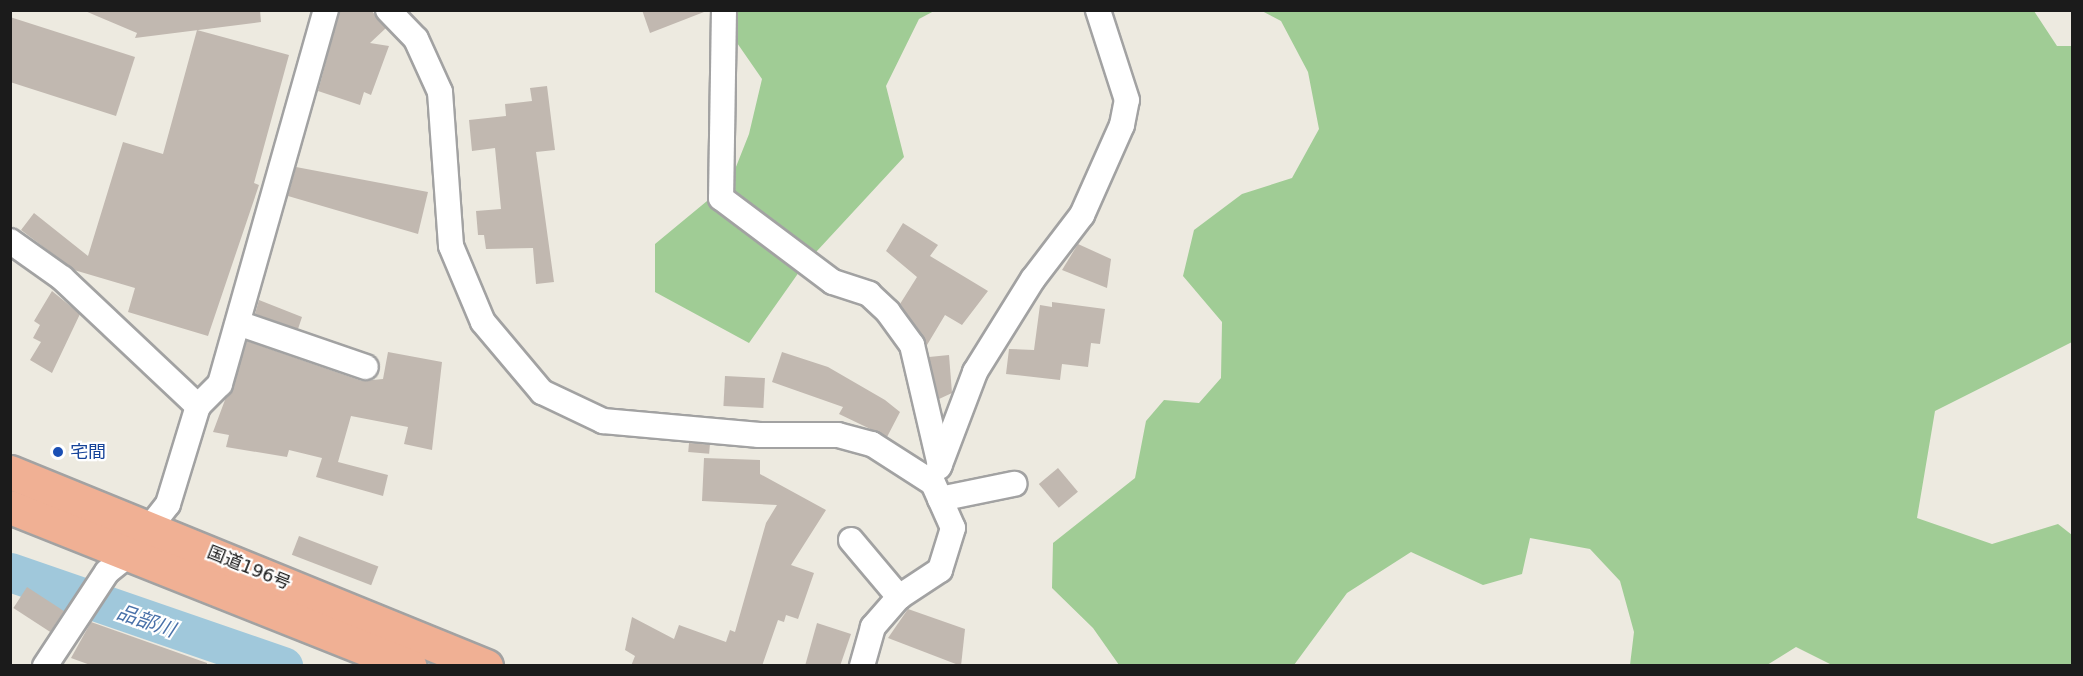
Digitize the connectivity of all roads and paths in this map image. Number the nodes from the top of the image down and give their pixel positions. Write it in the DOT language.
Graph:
graph roads {
  1 [pos="326,10"];
  2 [pos="388,10"];
  3 [pos="724,10"];
  4 [pos="1098,10"];
  5 [pos="10,241"];
  6 [pos="238,323"];
  7 [pos="366,367"];
  8 [pos="198,406"];
  9 [pos="10,472"];
  10 [pos="937,482"];
  11 [pos="1014,484"];
  12 [pos="10,507"];
  13 [pos="152,528"];
  14 [pos="851,540"];
  15 [pos="129,554"];
  16 [pos="899,597"];
  17 [pos="45,666"];
  18 [pos="409,666"];
  19 [pos="486,666"];
  20 [pos="862,666"];
  1 -- 6 [label="street"];
  2 -- 10 [label="street"];
  3 -- 10 [label="street"];
  4 -- 10 [label="street"];
  5 -- 8 [label="street"];
  6 -- 7 [label="street"];
  6 -- 8 [label="street"];
  8 -- 13 [label="street"];
  9 -- 13 [label="highway, 国道196号"];
  10 -- 11 [label="street"];
  10 -- 16 [label="street"];
  12 -- 15 [label="highway, 国道196号"];
  13 -- 15 [label="street"];
  13 -- 19 [label="highway, 国道196号"];
  14 -- 16 [label="street"];
  15 -- 17 [label="street"];
  15 -- 18 [label="highway, 国道196号"];
  16 -- 20 [label="street"];
}
